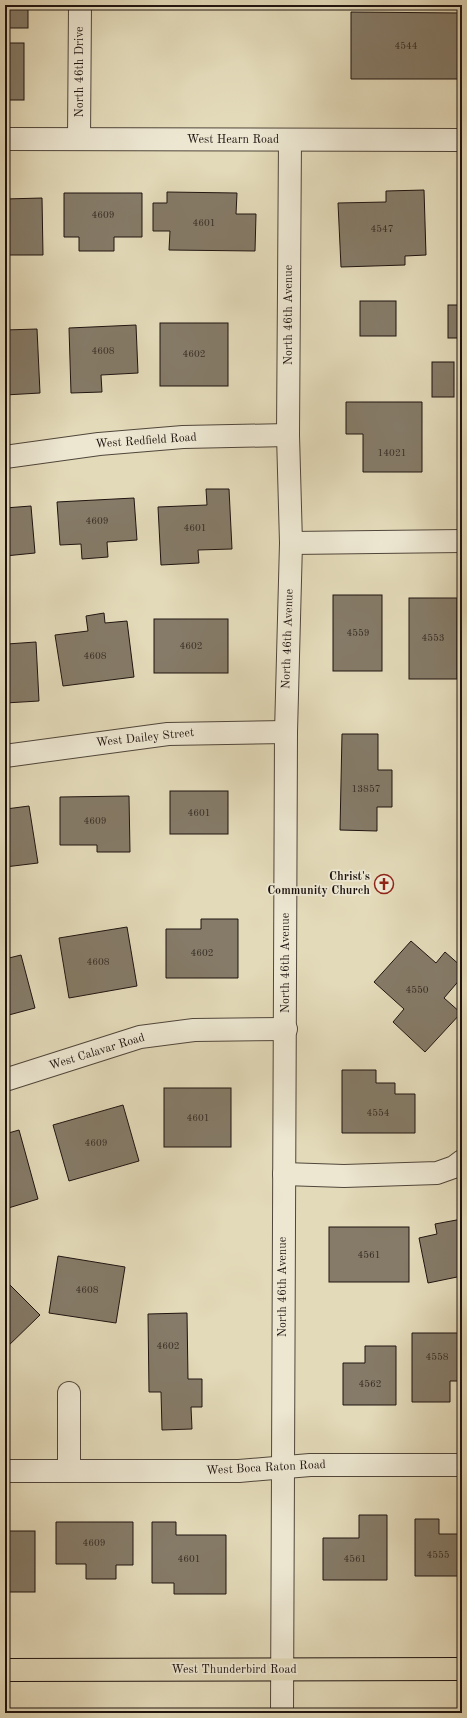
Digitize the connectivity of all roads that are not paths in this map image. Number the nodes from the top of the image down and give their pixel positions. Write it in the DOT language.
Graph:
graph roads {
  1 [pos="80,5"];
  2 [pos="5,139"];
  3 [pos="79,140"];
  4 [pos="290,140"];
  5 [pos="462,140"];
  6 [pos="288,435"];
  7 [pos="5,457"];
  8 [pos="462,541"];
  9 [pos="291,543"];
  10 [pos="286,732"];
  11 [pos="5,756"];
  12 [pos="286,1029"];
  13 [pos="5,1080"];
  14 [pos="462,1161"];
  15 [pos="284,1174"];
  16 [pos="69,1393"];
  17 [pos="462,1465"];
  18 [pos="283,1467"];
  19 [pos="5,1471"];
  20 [pos="69,1471"];
  21 [pos="462,1669"];
  22 [pos="5,1670"];
  23 [pos="282,1670"];
  24 [pos="282,1713"];
  1 -- 3 [label="street, North 46th Drive"];
  2 -- 3 [label="street, West Hearn Road"];
  3 -- 4 [label="street, West Hearn Road"];
  4 -- 5 [label="street, West Hearn Road"];
  4 -- 6 [label="street, North 46th Avenue"];
  6 -- 7 [label="street, West Redfield Road"];
  6 -- 9 [label="street, North 46th Avenue"];
  8 -- 9 [label="street"];
  9 -- 10 [label="street, North 46th Avenue"];
  10 -- 11 [label="street, West Dailey Street"];
  10 -- 12 [label="street, North 46th Avenue"];
  12 -- 13 [label="street, West Calavar Road"];
  12 -- 15 [label="street, North 46th Avenue"];
  14 -- 15 [label="street"];
  15 -- 18 [label="street, North 46th Avenue"];
  16 -- 20 [label="street"];
  17 -- 18 [label="street, West Boca Raton Road"];
  18 -- 20 [label="street, West Boca Raton Road"];
  18 -- 23 [label="street, North 46th Avenue"];
  19 -- 20 [label="street, West Boca Raton Road"];
  21 -- 23 [label="main road, West Thunderbird Road"];
  22 -- 23 [label="main road, West Thunderbird Road"];
  23 -- 24 [label="street, North 46th Avenue"];
}
